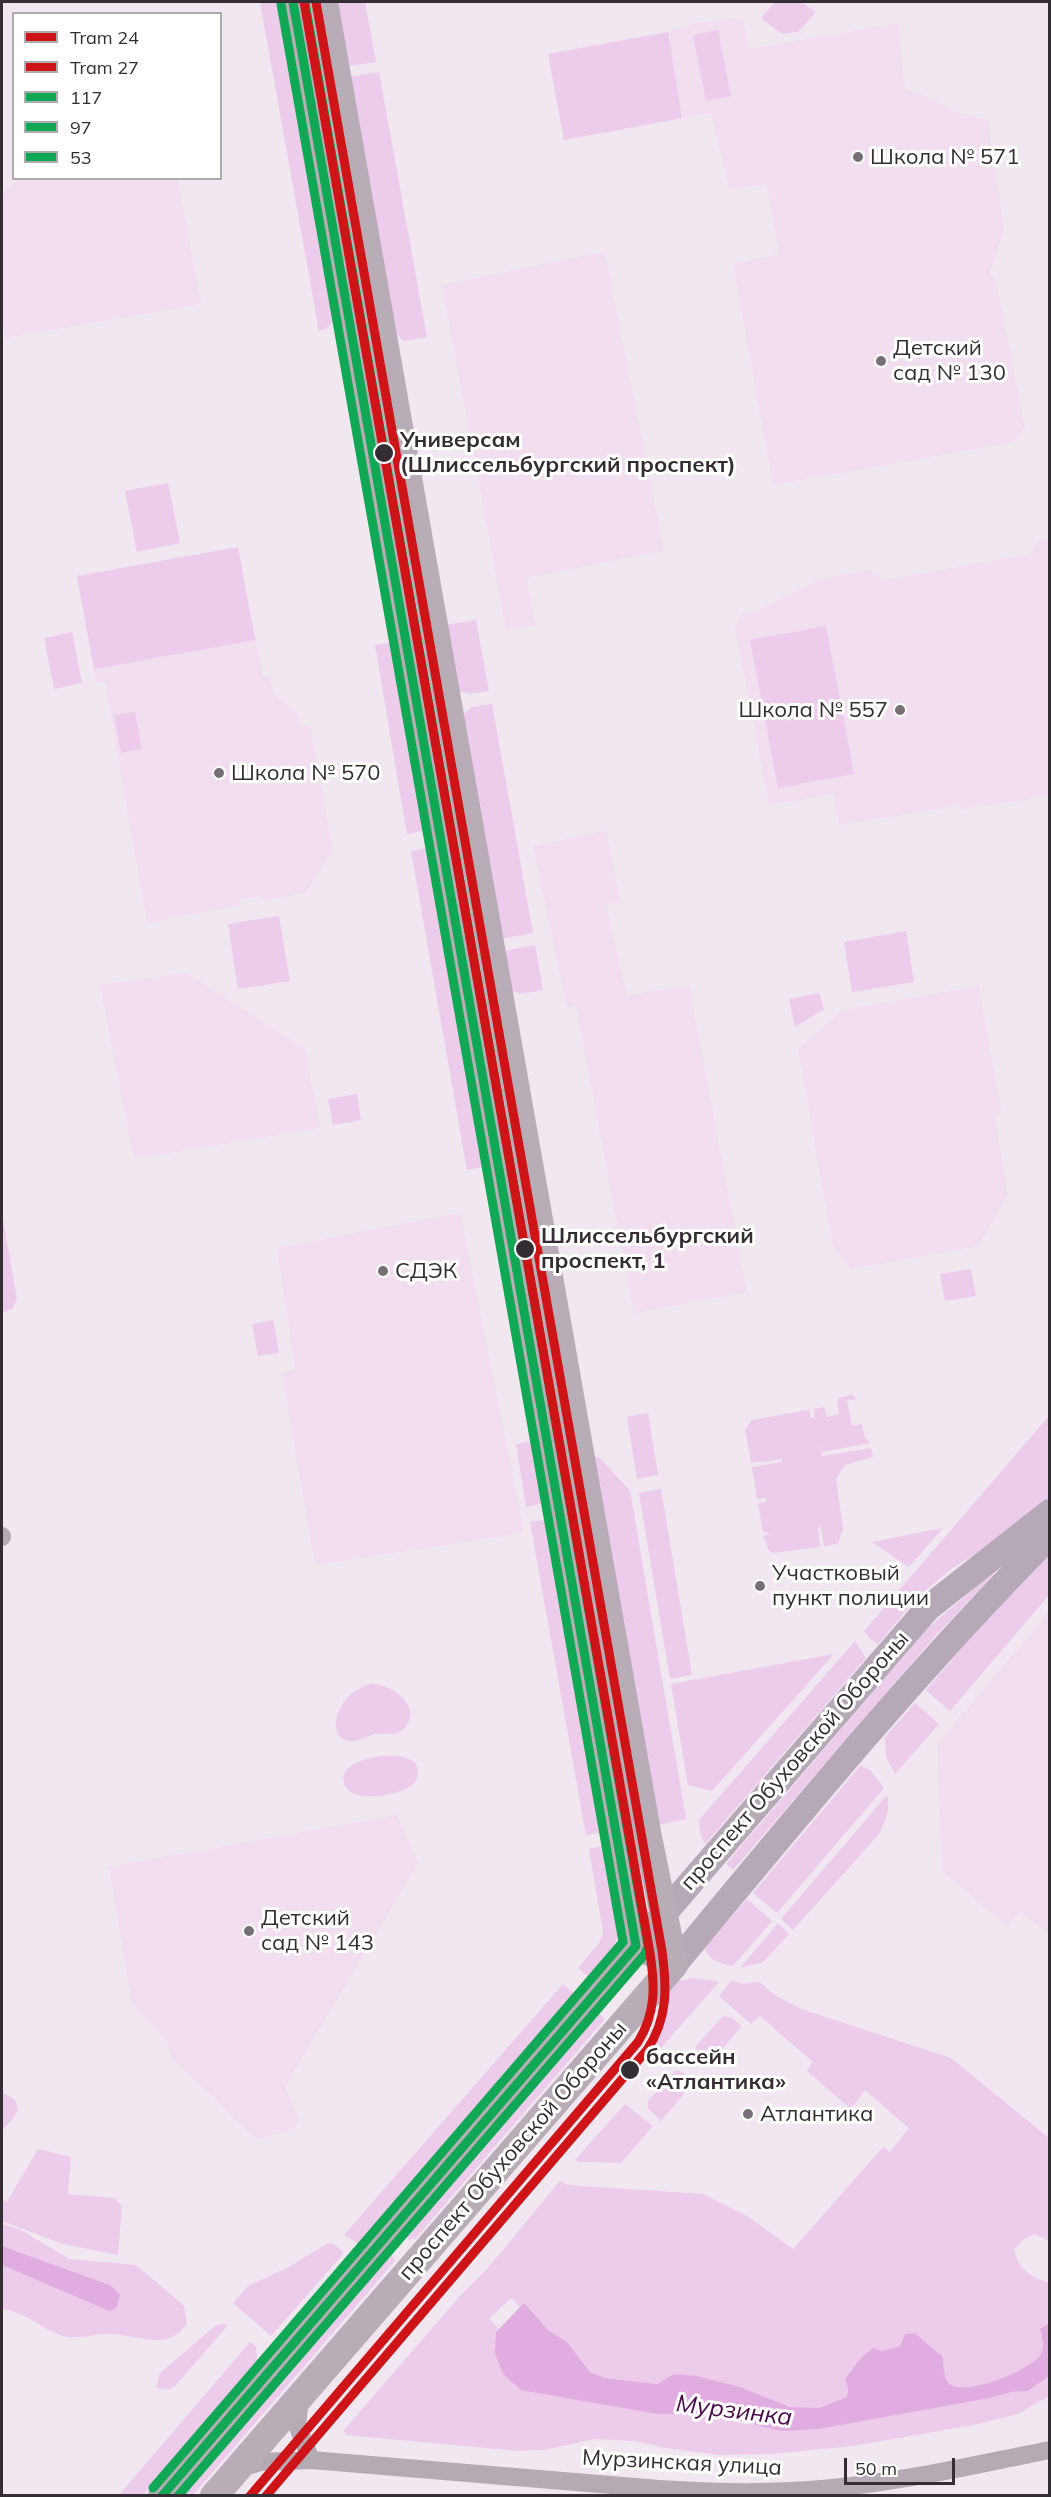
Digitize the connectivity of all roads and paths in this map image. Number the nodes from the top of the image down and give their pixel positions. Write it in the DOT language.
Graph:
graph roads {
  1 [pos="293,2"];
  2 [pos="324,2"];
  3 [pos="1050,1512"];
  4 [pos="1050,1536"];
  5 [pos="663,1915"];
  6 [pos="636,1946"];
  7 [pos="674,1965"];
  8 [pos="389,2232"];
  9 [pos="420,2258"];
  10 [pos="300,2396"];
  11 [pos="1050,2450"];
  12 [pos="310,2460"];
  13 [pos="237,2469"];
  14 [pos="162,2496"];
  15 [pos="214,2496"];
  1 -- 6 [label="main road"];
  2 -- 5 [label="main road"];
  3 -- 5 [label="street, проспект Обуховской Обороны"];
  4 -- 7 [label="street, проспект Обуховской Обороны"];
  5 -- 6 [label="street, проспект Обуховской Обороны"];
  5 -- 7 [label="main road"];
  6 -- 7 [label="street"];
  6 -- 8 [label="main road, проспект Обуховской Обороны"];
  7 -- 9 [label="main road, проспект Обуховской Обороны"];
  8 -- 9 [label="main road"];
  8 -- 14 [label="main road, проспект Обуховской Обороны"];
  9 -- 10 [label="main road, проспект Обуховской Обороны"];
  10 -- 12 [label="street"];
  10 -- 13 [label="main road, проспект Обуховской Обороны"];
  11 -- 12 [label="street, Мурзинская улица"];
  12 -- 13 [label="street, Мурзинская улица"];
  13 -- 15 [label="main road, проспект Обуховской Обороны"];
}
